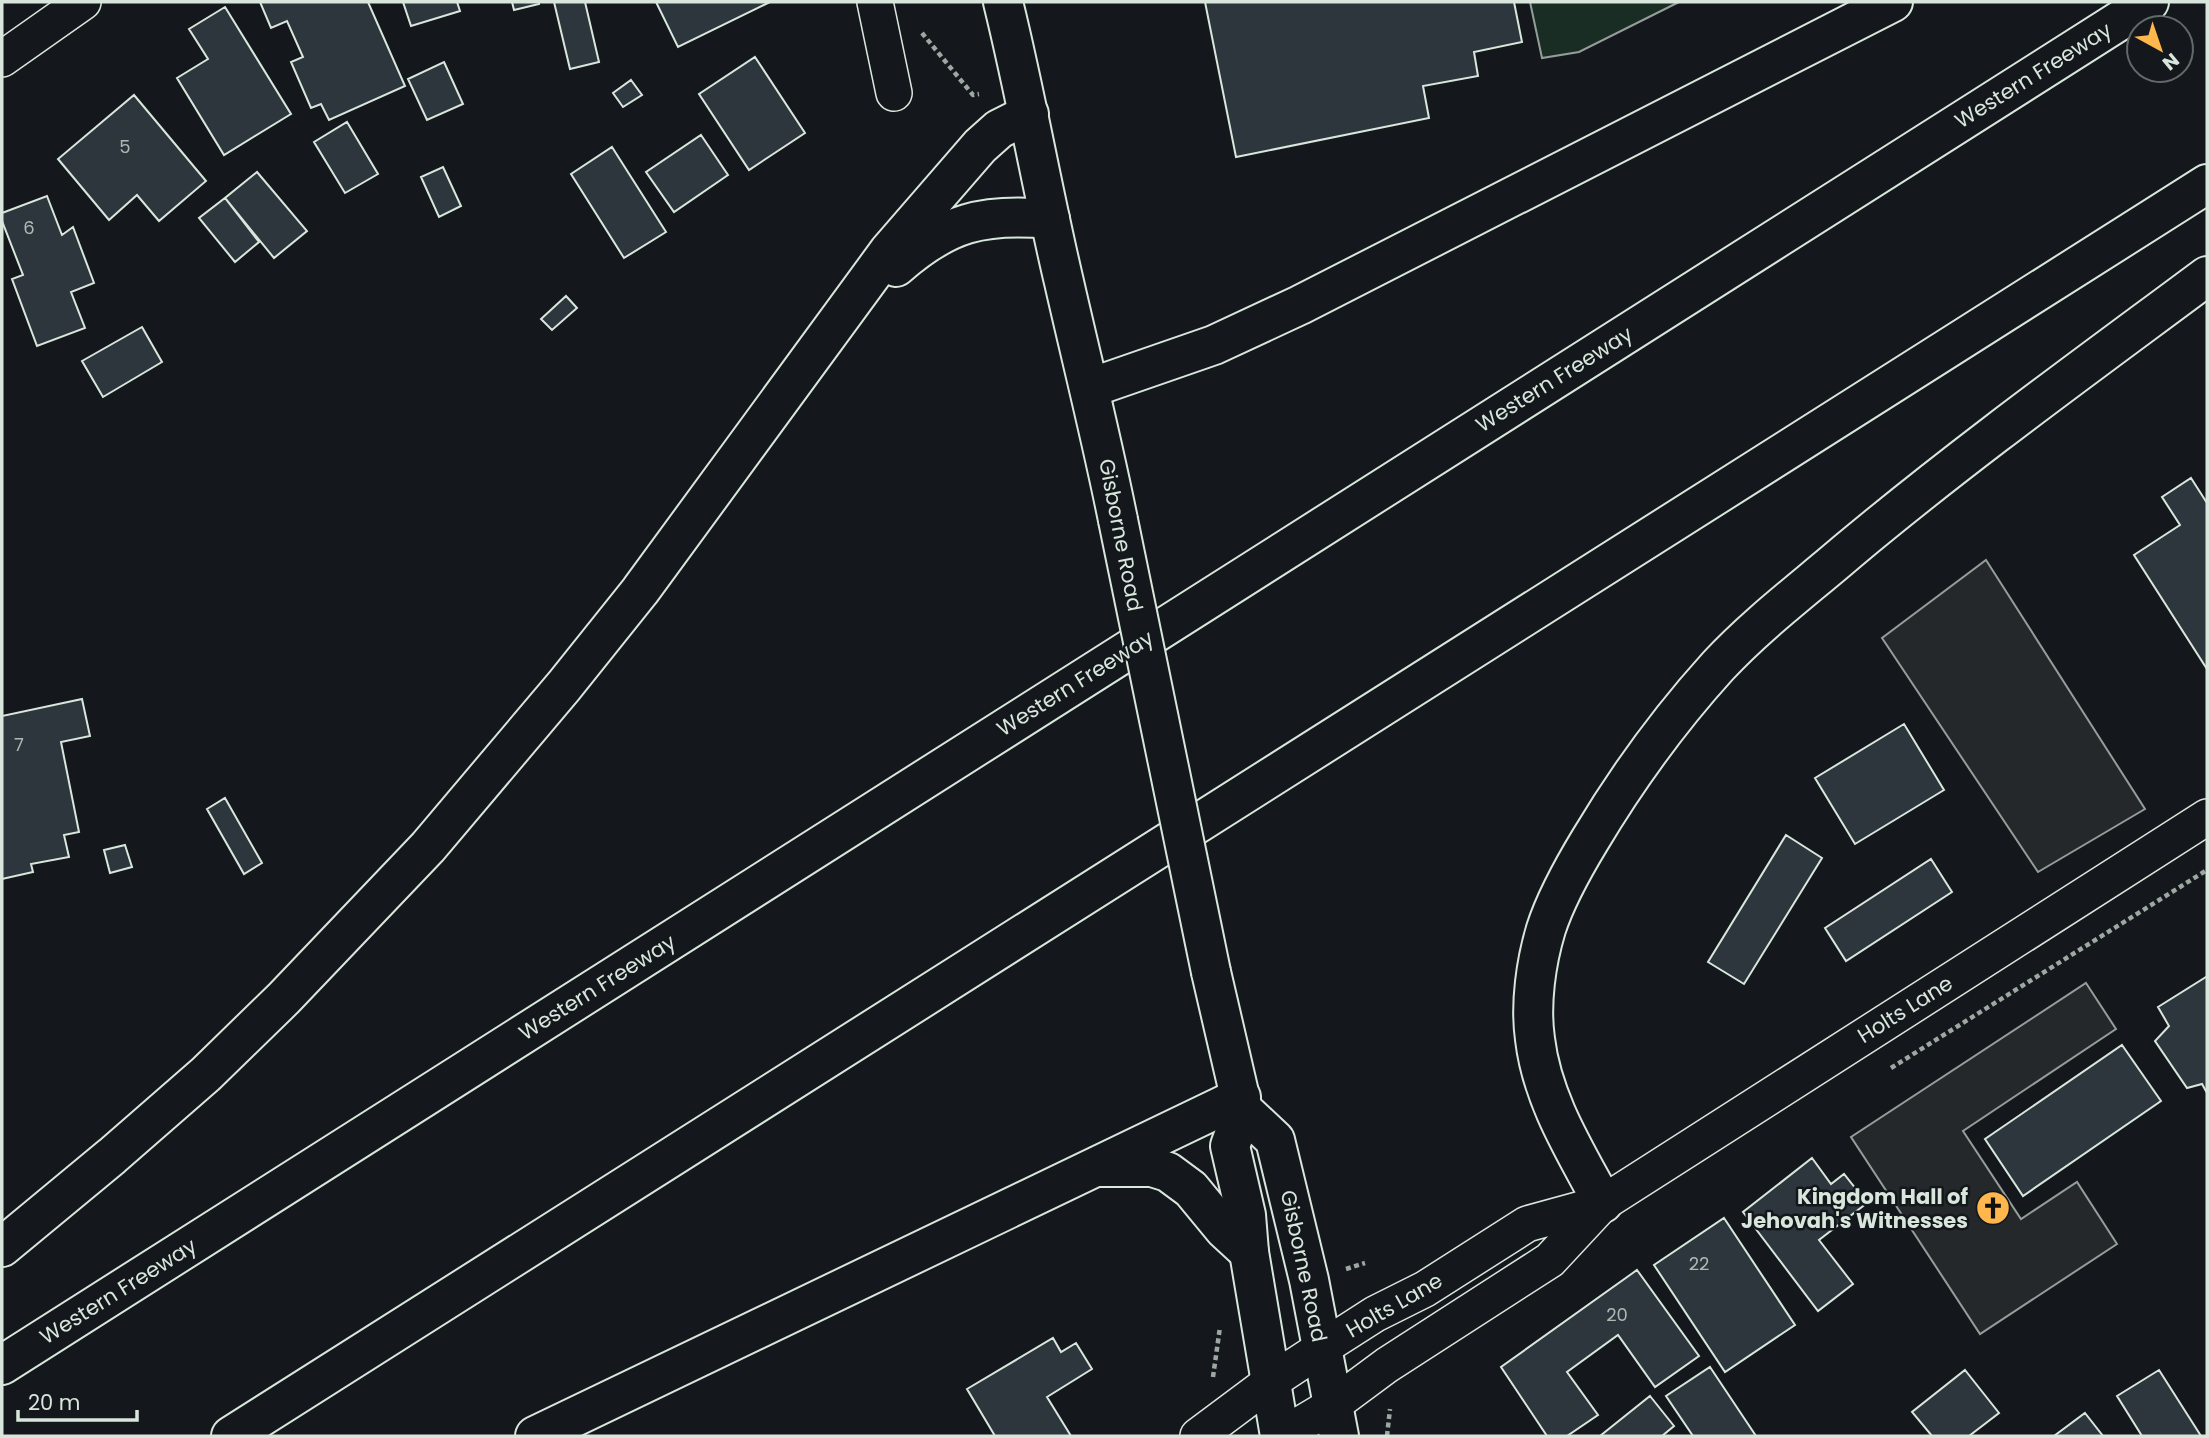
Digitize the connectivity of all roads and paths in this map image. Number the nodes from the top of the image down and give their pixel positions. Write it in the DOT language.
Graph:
graph roads {
  1 [pos="83,2"];
  2 [pos="875,2"];
  3 [pos="1003,2"];
  4 [pos="1893,2"];
  5 [pos="2149,2"];
  6 [pos="917,27"];
  7 [pos="2,59"];
  8 [pos="894,93"];
  9 [pos="1026,100"];
  10 [pos="2207,184"];
  11 [pos="1050,219"];
  12 [pos="2207,276"];
  13 [pos="849,307"];
  14 [pos="1090,388"];
  15 [pos="2207,817"];
  16 [pos="1242,1104"];
  17 [pos="1092,1167"];
  18 [pos="1603,1203"];
  19 [pos="2,1247"];
  20 [pos="1249,1252"];
  21 [pos="1322,1348"];
  22 [pos="2,1365"];
  23 [pos="1269,1383"];
  24 [pos="1391,1398"];
  25 [pos="1336,1421"];
  26 [pos="231,1436"];
  27 [pos="535,1436"];
  28 [pos="1198,1436"];
  29 [pos="1281,1436"];
  30 [pos="1387,1436"];
  1 -- 7 [label="street"];
  2 -- 8 [label="street"];
  3 -- 9 [label="main road, Gisborne Road"];
  4 -- 14 [label="main road"];
  5 -- 22 [label="main road, Western Freeway"];
  6 -- 9 [label="path"];
  9 -- 11 [label="main road, Gisborne Road"];
  9 -- 13 [label="main road"];
  10 -- 26 [label="main road"];
  11 -- 13 [label="main road"];
  11 -- 14 [label="main road, Gisborne Road"];
  12 -- 18 [label="main road"];
  13 -- 19 [label="main road"];
  14 -- 16 [label="main road, Gisborne Road, bridge"];
  15 -- 18 [label="street, Holts Lane"];
  16 -- 17 [label="main road"];
  16 -- 20 [label="main road"];
  16 -- 21 [label="main road, Gisborne Road"];
  17 -- 20 [label="main road"];
  17 -- 27 [label="main road"];
  18 -- 21 [label="street, Holts Lane"];
  18 -- 25 [label="street, Holts Lane"];
  20 -- 23 [label="main road"];
  21 -- 23 [label="street, Holts Lane"];
  21 -- 25 [label="main road, Gisborne Road"];
  23 -- 28 [label="street, Holts Lane"];
  23 -- 29 [label="main road"];
  24 -- 30 [label="path"];
  25 -- 29 [label="street, Holts Lane"];
}
